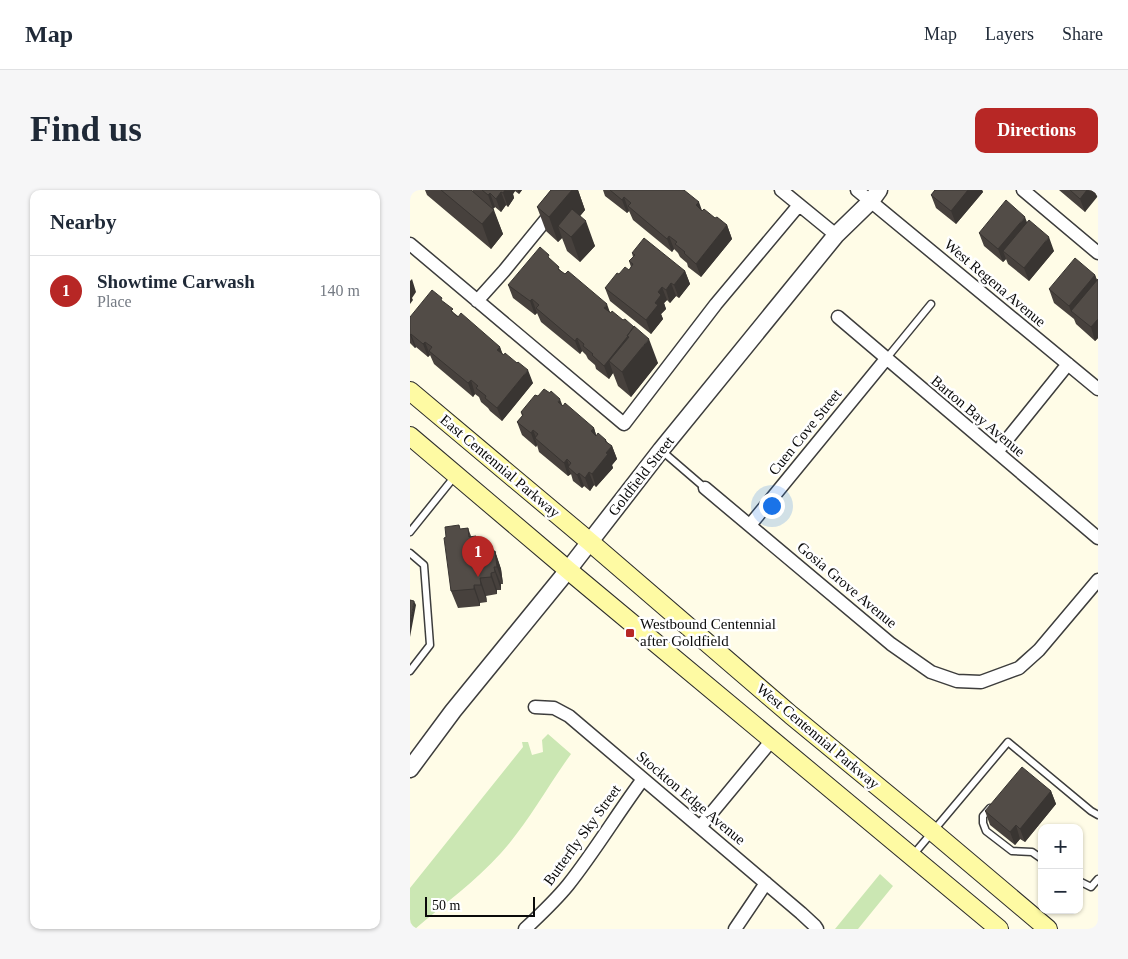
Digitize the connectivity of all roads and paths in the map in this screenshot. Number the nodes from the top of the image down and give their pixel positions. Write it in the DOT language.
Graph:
graph roads {
  1 [pos="570,190"];
  2 [pos="781,190"];
  3 [pos="857,190"];
  4 [pos="1023,190"];
  5 [pos="875,196"];
  6 [pos="799,205"];
  7 [pos="836,235"];
  8 [pos="410,244"];
  9 [pos="1098,253"];
  10 [pos="477,301"];
  11 [pos="931,304"];
  12 [pos="838,317"];
  13 [pos="886,358"];
  14 [pos="1068,364"];
  15 [pos="1098,389"];
  16 [pos="410,391"];
  17 [pos="410,436"];
  18 [pos="661,450"];
  19 [pos="997,452"];
  20 [pos="456,475"];
  21 [pos="705,488"];
  22 [pos="750,525"];
  23 [pos="410,532"];
  24 [pos="1098,538"];
  25 [pos="590,542"];
  26 [pos="410,553"];
  27 [pos="568,570"];
  28 [pos="1098,580"];
  29 [pos="410,671"];
  30 [pos="536,707"];
  31 [pos="772,740"];
  32 [pos="410,769"];
  33 [pos="643,779"];
  34 [pos="994,803"];
  35 [pos="1098,816"];
  36 [pos="700,827"];
  37 [pos="932,831"];
  38 [pos="912,856"];
  39 [pos="1038,856"];
  40 [pos="1098,879"];
  41 [pos="766,883"];
  42 [pos="1083,883"];
  43 [pos="525,929"];
  44 [pos="735,929"];
  45 [pos="817,929"];
  46 [pos="999,929"];
  47 [pos="1048,929"];
  1 -- 10 [label="street"];
  2 -- 6 [label="street"];
  3 -- 5 [label="street, West Regena Avenue"];
  4 -- 9 [label="street"];
  5 -- 7 [label="street, Goldfield Street"];
  5 -- 14 [label="street, West Regena Avenue"];
  6 -- 7 [label="street"];
  6 -- 10 [label="street"];
  7 -- 18 [label="street, Goldfield Street"];
  8 -- 10 [label="street"];
  11 -- 13 [label="lane"];
  12 -- 13 [label="street, Barton Bay Avenue"];
  13 -- 19 [label="street, Barton Bay Avenue"];
  13 -- 22 [label="street, Cuen Cove Street"];
  14 -- 15 [label="street, West Regena Avenue"];
  14 -- 19 [label="street"];
  16 -- 25 [label="main road, East Centennial Parkway"];
  17 -- 20 [label="main road"];
  18 -- 21 [label="lane"];
  18 -- 25 [label="street, Goldfield Street"];
  19 -- 24 [label="street, Barton Bay Avenue"];
  20 -- 23 [label="lane"];
  20 -- 27 [label="main road"];
  21 -- 22 [label="street, Gosia Grove Avenue"];
  22 -- 28 [label="street, Gosia Grove Avenue"];
  25 -- 27 [label="street, Goldfield Street"];
  25 -- 37 [label="main road, West Centennial Parkway"];
  26 -- 29 [label="lane"];
  27 -- 31 [label="main road"];
  27 -- 32 [label="street, Goldfield Street"];
  30 -- 33 [label="street, Stockton Edge Avenue"];
  31 -- 36 [label="street"];
  31 -- 38 [label="main road"];
  33 -- 36 [label="street, Stockton Edge Avenue"];
  33 -- 43 [label="street, Butterfly Sky Street"];
  34 -- 39 [label="lane"];
  35 -- 37 [label="lane"];
  36 -- 41 [label="street, Stockton Edge Avenue"];
  37 -- 38 [label="lane"];
  37 -- 47 [label="main road, West Centennial Parkway"];
  38 -- 46 [label="main road"];
  40 -- 42 [label="lane"];
  41 -- 44 [label="street"];
  41 -- 45 [label="street, Stockton Edge Avenue"];
}
